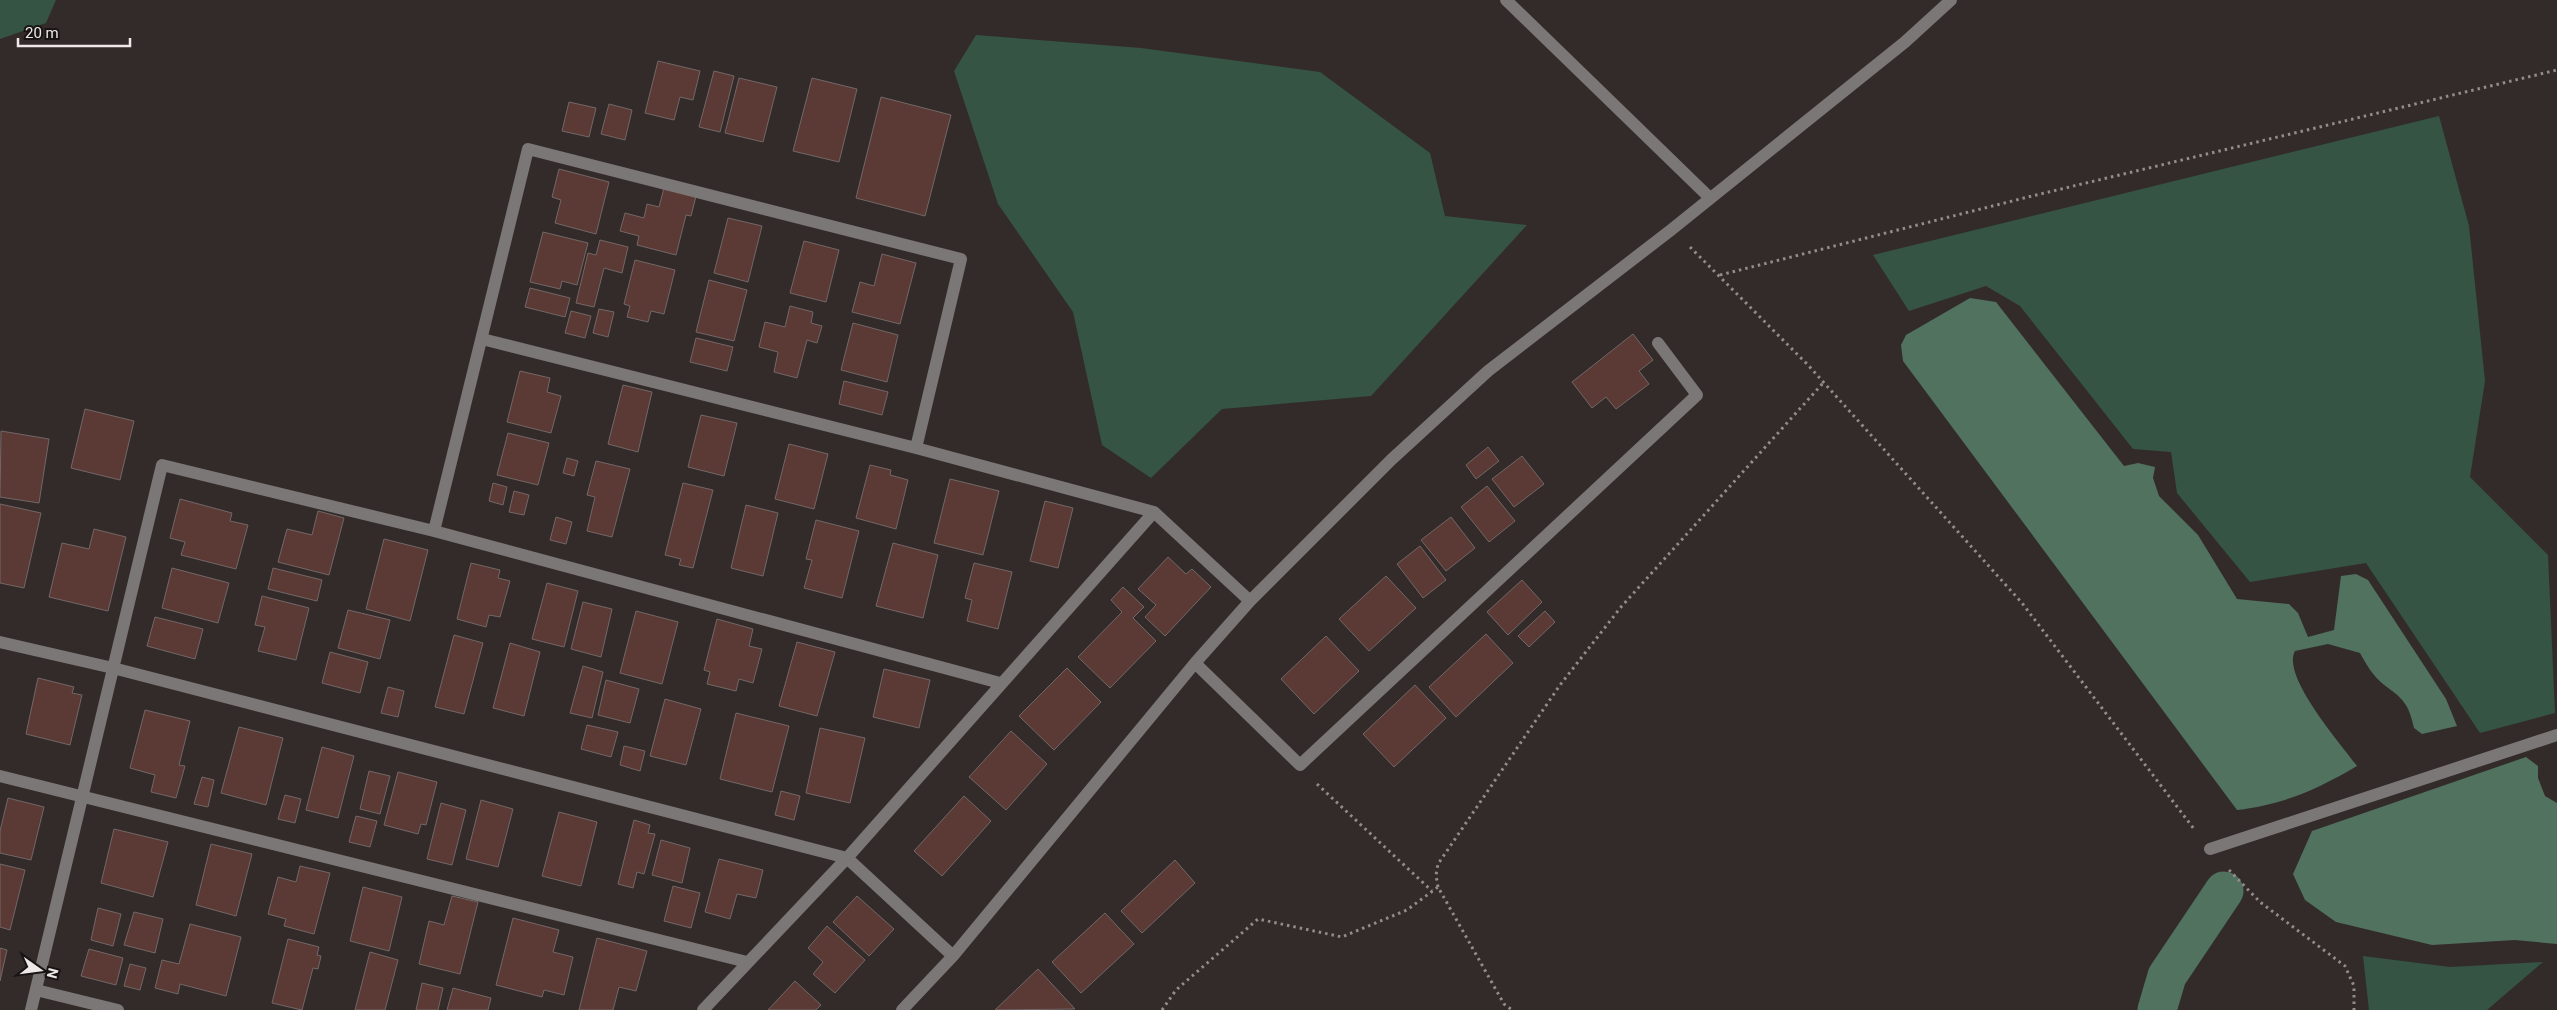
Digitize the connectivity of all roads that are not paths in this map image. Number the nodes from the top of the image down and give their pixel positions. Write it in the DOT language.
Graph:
graph roads {
  1 [pos="1506,0"];
  2 [pos="1951,0"];
  3 [pos="1710,198"];
  4 [pos="482,339"];
  5 [pos="1658,343"];
  6 [pos="916,448"];
  7 [pos="1154,512"];
  8 [pos="434,531"];
  9 [pos="1250,601"];
  10 [pos="0,642"];
  11 [pos="1195,662"];
  12 [pos="113,668"];
  13 [pos="1000,683"];
  14 [pos="2557,735"];
  15 [pos="0,776"];
  16 [pos="82,797"];
  17 [pos="2210,849"];
  18 [pos="848,858"];
  19 [pos="953,956"];
  20 [pos="747,962"];
  21 [pos="36,990"];
  22 [pos="31,1010"];
  23 [pos="118,1010"];
  24 [pos="703,1010"];
  25 [pos="902,1010"];
  1 -- 3 [label="street"];
  2 -- 3 [label="street"];
  3 -- 9 [label="street"];
  4 -- 6 [label="street"];
  4 -- 6 [label="street"];
  4 -- 8 [label="street"];
  5 -- 11 [label="street"];
  6 -- 7 [label="street"];
  7 -- 9 [label="street"];
  7 -- 13 [label="street"];
  8 -- 12 [label="street"];
  8 -- 13 [label="street"];
  9 -- 11 [label="street"];
  10 -- 12 [label="street"];
  11 -- 19 [label="street"];
  12 -- 16 [label="street"];
  12 -- 18 [label="street"];
  13 -- 18 [label="street"];
  14 -- 17 [label="street"];
  15 -- 16 [label="street"];
  16 -- 20 [label="street"];
  16 -- 21 [label="street"];
  18 -- 19 [label="street"];
  18 -- 20 [label="street"];
  19 -- 25 [label="street"];
  20 -- 24 [label="street"];
  21 -- 22 [label="street"];
  21 -- 23 [label="street"];
}
